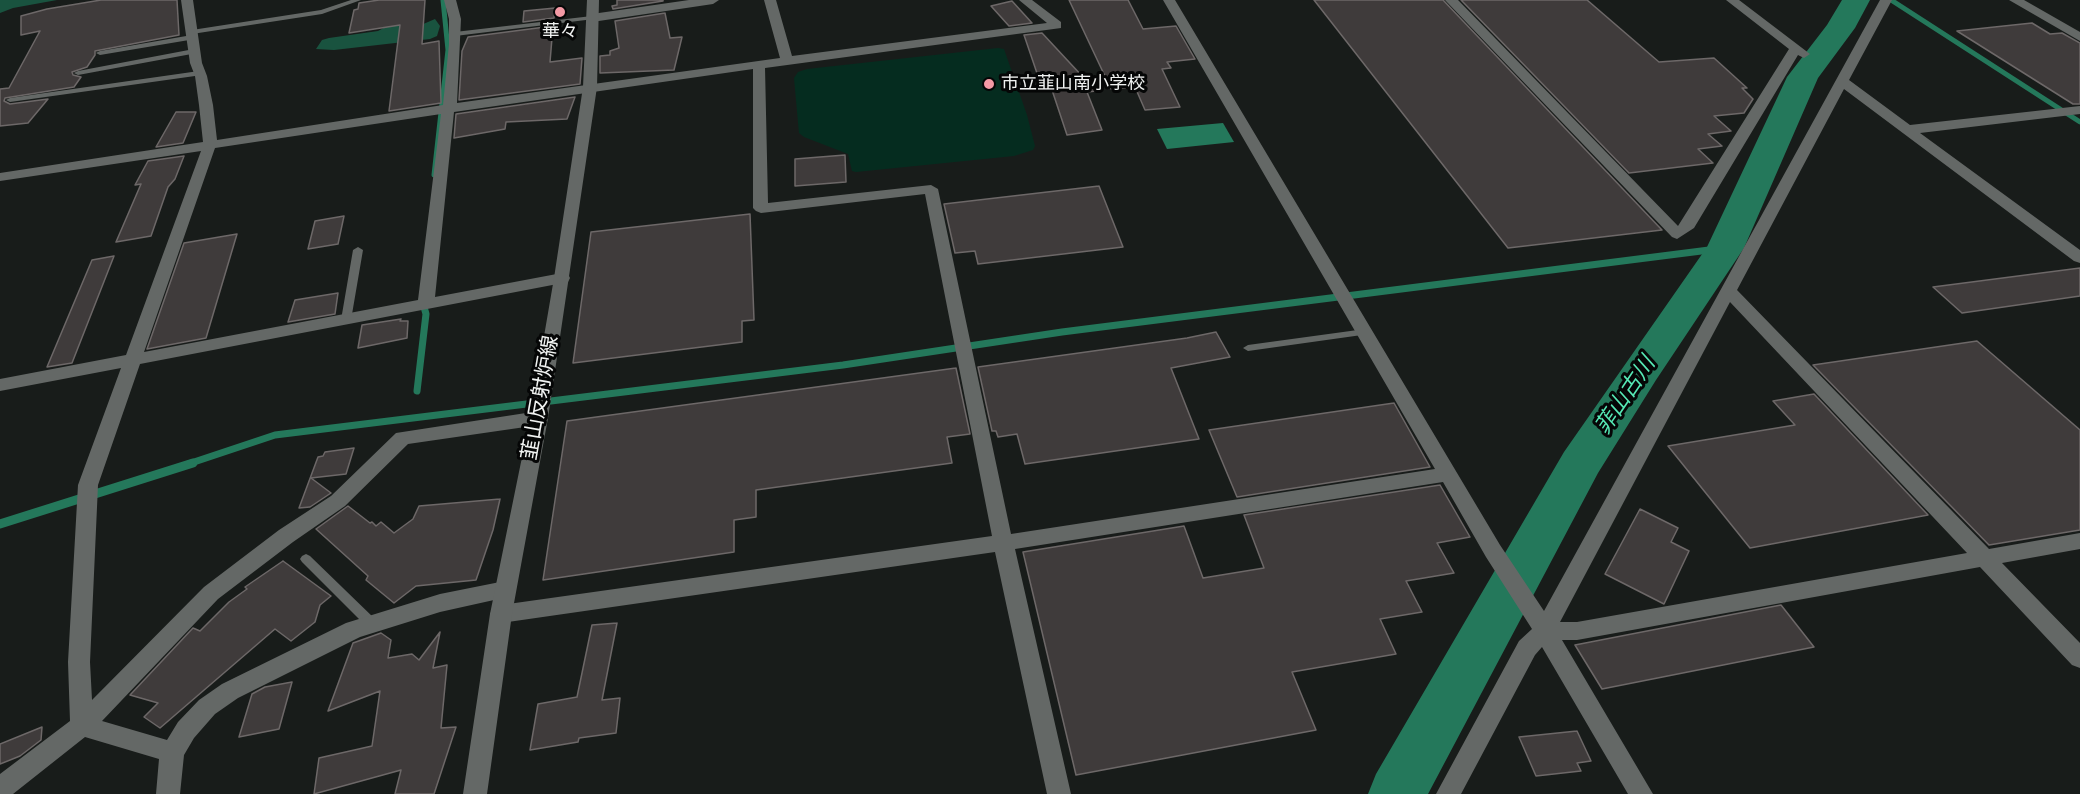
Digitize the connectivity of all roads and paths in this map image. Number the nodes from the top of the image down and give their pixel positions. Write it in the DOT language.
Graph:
graph roads {
  1 [pos="189,0"];
  2 [pos="358,0"];
  3 [pos="450,0"];
  4 [pos="593,0"];
  5 [pos="713,0"];
  6 [pos="770,0"];
  7 [pos="1025,0"];
  8 [pos="1169,0"];
  9 [pos="1451,0"];
  10 [pos="1732,0"];
  11 [pos="1886,0"];
  12 [pos="2015,0"];
  13 [pos="592,18"];
  14 [pos="455,34"];
  15 [pos="192,35"];
  16 [pos="2080,37"];
  17 [pos="194,51"];
  18 [pos="100,53"];
  19 [pos="787,60"];
  20 [pos="759,64"];
  21 [pos="78,73"];
  22 [pos="199,73"];
  23 [pos="1843,82"];
  24 [pos="590,87"];
  25 [pos="10,100"];
  26 [pos="449,108"];
  27 [pos="2080,110"];
  28 [pos="1907,130"];
  29 [pos="210,144"];
  30 [pos="0,177"];
  31 [pos="358,250"];
  32 [pos="2080,258"];
  33 [pos="562,278"];
  34 [pos="1728,290"];
  35 [pos="426,305"];
  36 [pos="346,320"];
  37 [pos="1365,332"];
  38 [pos="1248,348"];
  39 [pos="132,361"];
  40 [pos="0,385"];
  41 [pos="539,418"];
  42 [pos="1449,474"];
  43 [pos="2080,541"];
  44 [pos="1004,543"];
  45 [pos="306,559"];
  46 [pos="1985,559"];
  47 [pos="506,590"];
  48 [pos="501,614"];
  49 [pos="372,624"];
  50 [pos="1544,631"];
  51 [pos="2080,658"];
  52 [pos="82,726"];
  53 [pos="172,752"];
  54 [pos="0,789"];
  55 [pos="168,794"];
  56 [pos="476,794"];
  57 [pos="1059,794"];
  58 [pos="1448,794"];
  59 [pos="1641,794"];
  1 -- 15 [label="street"];
  2 -- 15 [label="lane"];
  3 -- 14 [label="street"];
  4 -- 13 [label="street, 韮山反射炉線"];
  5 -- 13 [label="street"];
  6 -- 19 [label="street"];
  7 -- 19 [label="street"];
  8 -- 37 [label="street"];
  9 -- 10 [label="street"];
  11 -- 23 [label="street"];
  12 -- 16 [label="street"];
  13 -- 14 [label="lane"];
  13 -- 24 [label="street, 韮山反射炉線"];
  14 -- 26 [label="street"];
  15 -- 17 [label="street"];
  15 -- 18 [label="lane"];
  17 -- 21 [label="lane"];
  17 -- 22 [label="street"];
  19 -- 20 [label="street"];
  20 -- 24 [label="street"];
  20 -- 44 [label="street"];
  22 -- 25 [label="lane"];
  22 -- 29 [label="street"];
  23 -- 28 [label="street"];
  23 -- 34 [label="street"];
  24 -- 26 [label="street"];
  24 -- 33 [label="street, 韮山反射炉線"];
  26 -- 29 [label="street"];
  26 -- 35 [label="street"];
  27 -- 28 [label="street"];
  28 -- 32 [label="street"];
  29 -- 30 [label="street"];
  29 -- 39 [label="street"];
  31 -- 36 [label="lane"];
  33 -- 35 [label="street"];
  33 -- 41 [label="street, 韮山反射炉線"];
  34 -- 46 [label="street"];
  34 -- 50 [label="street"];
  35 -- 36 [label="street"];
  36 -- 39 [label="street"];
  37 -- 38 [label="lane"];
  37 -- 42 [label="street"];
  39 -- 40 [label="street"];
  39 -- 52 [label="street"];
  41 -- 47 [label="street, 韮山反射炉線"];
  41 -- 52 [label="street"];
  42 -- 44 [label="street"];
  42 -- 50 [label="street"];
  43 -- 46 [label="street"];
  44 -- 48 [label="street"];
  44 -- 57 [label="street"];
  45 -- 49 [label="lane"];
  46 -- 50 [label="street"];
  46 -- 51 [label="street"];
  47 -- 48 [label="street, 韮山反射炉線"];
  47 -- 49 [label="street"];
  48 -- 56 [label="street, 韮山反射炉線"];
  49 -- 53 [label="street"];
  50 -- 58 [label="street"];
  50 -- 59 [label="street"];
  52 -- 53 [label="street"];
  52 -- 54 [label="street"];
  53 -- 55 [label="street"];
}
